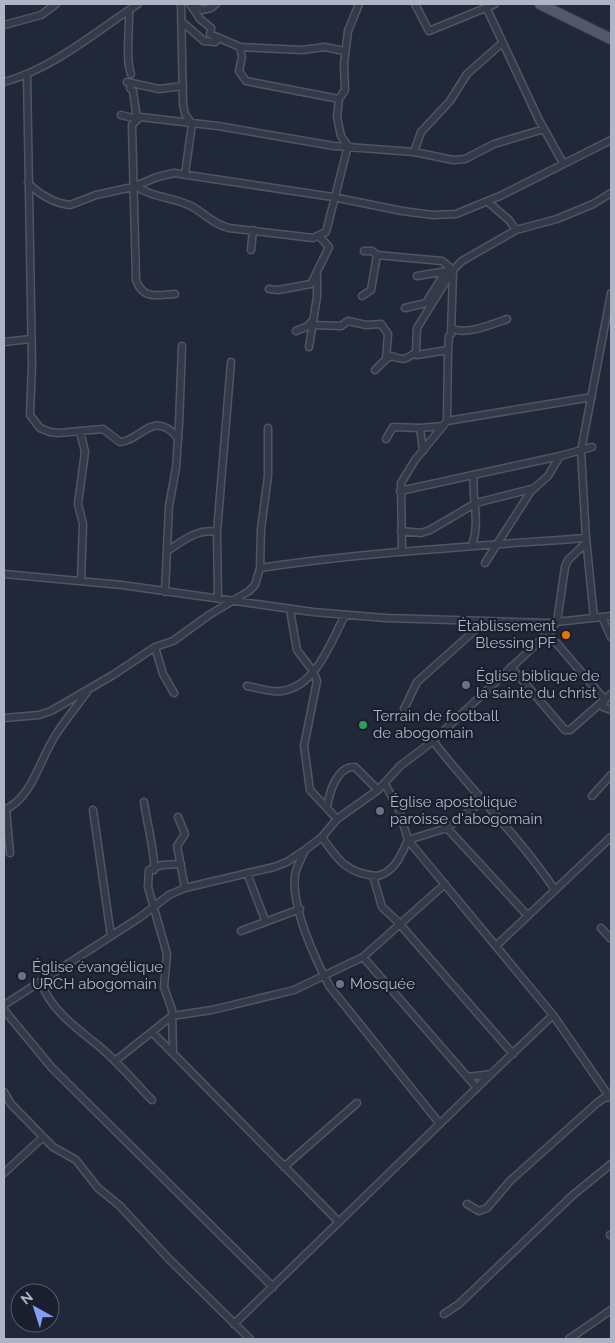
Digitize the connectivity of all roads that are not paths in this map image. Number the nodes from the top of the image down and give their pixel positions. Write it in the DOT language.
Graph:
graph roads {
  1 [pos="56,4"];
  2 [pos="138,4"];
  3 [pos="181,4"];
  4 [pos="190,4"];
  5 [pos="216,4"];
  6 [pos="359,4"];
  7 [pos="415,4"];
  8 [pos="495,4"];
  9 [pos="540,4"];
  10 [pos="487,9"];
  11 [pos="129,10"];
  12 [pos="181,21"];
  13 [pos="4,25"];
  14 [pos="218,39"];
  15 [pos="611,39"];
  16 [pos="502,43"];
  17 [pos="240,47"];
  18 [pos="344,50"];
  19 [pos="27,74"];
  20 [pos="131,74"];
  21 [pos="4,82"];
  22 [pos="183,86"];
  23 [pos="338,99"];
  24 [pos="185,114"];
  25 [pos="121,115"];
  26 [pos="137,118"];
  27 [pos="178,122"];
  28 [pos="192,124"];
  29 [pos="544,129"];
  30 [pos="611,140"];
  31 [pos="348,146"];
  32 [pos="414,152"];
  33 [pos="563,163"];
  34 [pos="185,174"];
  35 [pos="28,183"];
  36 [pos="134,187"];
  37 [pos="38,193"];
  38 [pos="611,193"];
  39 [pos="333,196"];
  40 [pos="28,197"];
  41 [pos="488,202"];
  42 [pos="253,230"];
  43 [pos="516,230"];
  44 [pos="320,237"];
  45 [pos="252,250"];
  46 [pos="364,251"];
  47 [pos="376,255"];
  48 [pos="453,270"];
  49 [pos="446,271"];
  50 [pos="317,275"];
  51 [pos="418,276"];
  52 [pos="269,289"];
  53 [pos="611,293"];
  54 [pos="175,294"];
  55 [pos="362,296"];
  56 [pos="405,308"];
  57 [pos="507,319"];
  58 [pos="313,323"];
  59 [pos="451,328"];
  60 [pos="296,330"];
  61 [pos="31,339"];
  62 [pos="4,342"];
  63 [pos="182,346"];
  64 [pos="309,348"];
  65 [pos="448,350"];
  66 [pos="416,352"];
  67 [pos="386,359"];
  68 [pos="231,362"];
  69 [pos="375,370"];
  70 [pos="592,397"];
  71 [pos="445,424"];
  72 [pos="268,428"];
  73 [pos="420,428"];
  74 [pos="80,431"];
  75 [pos="178,438"];
  76 [pos="386,439"];
  77 [pos="592,447"];
  78 [pos="423,451"];
  79 [pos="581,451"];
  80 [pos="560,456"];
  81 [pos="474,475"];
  82 [pos="535,488"];
  83 [pos="400,490"];
  84 [pos="474,504"];
  85 [pos="401,531"];
  86 [pos="217,532"];
  87 [pos="586,540"];
  88 [pos="497,544"];
  89 [pos="472,546"];
  90 [pos="167,551"];
  91 [pos="402,551"];
  92 [pos="485,563"];
  93 [pos="260,568"];
  94 [pos="4,574"];
  95 [pos="82,581"];
  96 [pos="165,592"];
  97 [pos="218,598"];
  98 [pos="233,602"];
  99 [pos="290,610"];
  100 [pos="344,615"];
  101 [pos="611,616"];
  102 [pos="602,617"];
  103 [pos="594,618"];
  104 [pos="484,622"];
  105 [pos="557,622"];
  106 [pos="548,633"];
  107 [pos="611,637"];
  108 [pos="155,647"];
  109 [pos="511,666"];
  110 [pos="313,671"];
  111 [pos="247,686"];
  112 [pos="89,689"];
  113 [pos="174,692"];
  114 [pos="611,694"];
  115 [pos="605,700"];
  116 [pos="404,709"];
  117 [pos="611,710"];
  118 [pos="4,718"];
  119 [pos="433,741"];
  120 [pos="611,775"];
  121 [pos="385,784"];
  122 [pos="378,790"];
  123 [pos="592,796"];
  124 [pos="484,800"];
  125 [pos="144,802"];
  126 [pos="327,808"];
  127 [pos="5,809"];
  128 [pos="93,810"];
  129 [pos="178,817"];
  130 [pos="337,819"];
  131 [pos="447,828"];
  132 [pos="322,837"];
  133 [pos="611,837"];
  134 [pos="408,840"];
  135 [pos="305,850"];
  136 [pos="10,853"];
  137 [pos="287,862"];
  138 [pos="181,864"];
  139 [pos="154,870"];
  140 [pos="247,873"];
  141 [pos="295,875"];
  142 [pos="373,876"];
  143 [pos="444,884"];
  144 [pos="185,888"];
  145 [pos="555,890"];
  146 [pos="153,907"];
  147 [pos="300,909"];
  148 [pos="528,916"];
  149 [pos="265,920"];
  150 [pos="399,923"];
  151 [pos="601,928"];
  152 [pos="241,931"];
  153 [pos="111,936"];
  154 [pos="611,939"];
  155 [pos="496,946"];
  156 [pos="363,957"];
  157 [pos="325,976"];
  158 [pos="41,982"];
  159 [pos="4,1005"];
  160 [pos="4,1010"];
  161 [pos="553,1015"];
  162 [pos="172,1016"];
  163 [pos="152,1032"];
  164 [pos="173,1053"];
  165 [pos="513,1054"];
  166 [pos="115,1061"];
  167 [pos="491,1074"];
  168 [pos="468,1077"];
  169 [pos="477,1088"];
  170 [pos="4,1092"];
  171 [pos="610,1096"];
  172 [pos="152,1100"];
  173 [pos="357,1103"];
  174 [pos="440,1124"];
  175 [pos="43,1137"];
  176 [pos="611,1164"];
  177 [pos="284,1167"];
  178 [pos="4,1174"];
  179 [pos="467,1204"];
  180 [pos="339,1222"];
  181 [pos="273,1287"];
  182 [pos="611,1310"];
  183 [pos="444,1314"];
  184 [pos="234,1324"];
  185 [pos="248,1338"];
  186 [pos="569,1339"];
  1 -- 13 [label="street"];
  2 -- 11 [label="street"];
  3 -- 12 [label="street"];
  4 -- 5 [label="street"];
  4 -- 14 [label="street"];
  6 -- 18 [label="street"];
  7 -- 10 [label="street"];
  8 -- 10 [label="street"];
  9 -- 15 [label="main road"];
  10 -- 16 [label="street"];
  11 -- 19 [label="street"];
  11 -- 20 [label="street"];
  12 -- 14 [label="street"];
  12 -- 22 [label="street"];
  14 -- 17 [label="street"];
  16 -- 29 [label="street"];
  16 -- 32 [label="street"];
  17 -- 18 [label="street"];
  17 -- 23 [label="street"];
  18 -- 23 [label="street"];
  19 -- 21 [label="street"];
  19 -- 35 [label="street"];
  22 -- 24 [label="street"];
  22 -- 26 [label="street"];
  23 -- 31 [label="street"];
  24 -- 27 [label="street"];
  24 -- 28 [label="street"];
  25 -- 26 [label="street"];
  26 -- 27 [label="street"];
  26 -- 36 [label="street"];
  27 -- 28 [label="street"];
  28 -- 31 [label="street"];
  28 -- 34 [label="street"];
  29 -- 32 [label="street"];
  29 -- 33 [label="street"];
  30 -- 33 [label="street"];
  31 -- 32 [label="street"];
  31 -- 39 [label="street"];
  33 -- 41 [label="street"];
  34 -- 36 [label="street"];
  34 -- 39 [label="street"];
  35 -- 37 [label="street"];
  35 -- 40 [label="street"];
  36 -- 37 [label="street"];
  36 -- 42 [label="street"];
  36 -- 54 [label="street"];
  37 -- 40 [label="street"];
  38 -- 43 [label="street"];
  39 -- 41 [label="street"];
  39 -- 44 [label="street"];
  40 -- 61 [label="street"];
  41 -- 43 [label="street"];
  42 -- 44 [label="street"];
  42 -- 45 [label="street"];
  43 -- 48 [label="street"];
  44 -- 50 [label="street"];
  46 -- 47 [label="street"];
  47 -- 48 [label="street"];
  47 -- 55 [label="street"];
  48 -- 49 [label="street"];
  48 -- 59 [label="street"];
  48 -- 66 [label="street"];
  49 -- 51 [label="street"];
  49 -- 56 [label="street"];
  50 -- 52 [label="street"];
  50 -- 58 [label="street"];
  53 -- 70 [label="street"];
  57 -- 59 [label="street"];
  58 -- 60 [label="street"];
  58 -- 64 [label="street"];
  58 -- 67 [label="street"];
  59 -- 65 [label="street"];
  61 -- 62 [label="street"];
  61 -- 74 [label="street"];
  63 -- 75 [label="street"];
  65 -- 66 [label="street"];
  65 -- 71 [label="street"];
  66 -- 67 [label="street"];
  67 -- 69 [label="street"];
  68 -- 86 [label="street"];
  70 -- 71 [label="street"];
  70 -- 79 [label="street"];
  71 -- 73 [label="street"];
  71 -- 78 [label="street"];
  72 -- 93 [label="street"];
  73 -- 76 [label="street"];
  73 -- 78 [label="street"];
  74 -- 75 [label="street"];
  74 -- 95 [label="street"];
  75 -- 90 [label="street"];
  77 -- 79 [label="street"];
  78 -- 83 [label="street"];
  79 -- 80 [label="street"];
  79 -- 87 [label="street"];
  80 -- 81 [label="street"];
  80 -- 82 [label="street"];
  81 -- 83 [label="street"];
  81 -- 84 [label="street"];
  82 -- 84 [label="street"];
  82 -- 88 [label="street"];
  83 -- 85 [label="street"];
  84 -- 85 [label="street"];
  84 -- 89 [label="street"];
  85 -- 91 [label="street"];
  86 -- 90 [label="street"];
  86 -- 97 [label="street"];
  87 -- 88 [label="street"];
  87 -- 103 [label="street"];
  87 -- 105 [label="street"];
  88 -- 89 [label="street"];
  88 -- 92 [label="street"];
  89 -- 91 [label="street"];
  90 -- 96 [label="street"];
  91 -- 93 [label="street"];
  93 -- 98 [label="street"];
  94 -- 95 [label="street"];
  95 -- 96 [label="street"];
  96 -- 97 [label="street"];
  97 -- 98 [label="street"];
  98 -- 99 [label="street"];
  98 -- 108 [label="street"];
  99 -- 100 [label="street"];
  99 -- 110 [label="street"];
  100 -- 104 [label="street"];
  100 -- 110 [label="street"];
  101 -- 102 [label="street"];
  102 -- 103 [label="street"];
  102 -- 107 [label="street"];
  103 -- 105 [label="street"];
  104 -- 105 [label="street"];
  104 -- 116 [label="street"];
  105 -- 106 [label="street"];
  106 -- 109 [label="street"];
  106 -- 115 [label="street"];
  108 -- 112 [label="street"];
  108 -- 113 [label="street"];
  109 -- 115 [label="street"];
  109 -- 119 [label="street"];
  110 -- 111 [label="street"];
  110 -- 126 [label="street"];
  112 -- 118 [label="street"];
  112 -- 127 [label="street"];
  114 -- 115 [label="street"];
  115 -- 117 [label="street"];
  119 -- 121 [label="street"];
  119 -- 124 [label="street"];
  120 -- 123 [label="street"];
  121 -- 122 [label="street"];
  121 -- 134 [label="street"];
  122 -- 126 [label="street"];
  122 -- 130 [label="street"];
  124 -- 131 [label="street"];
  124 -- 145 [label="street"];
  125 -- 139 [label="street"];
  126 -- 130 [label="street"];
  127 -- 136 [label="street"];
  128 -- 153 [label="street"];
  129 -- 138 [label="street"];
  130 -- 132 [label="street"];
  131 -- 134 [label="street"];
  131 -- 148 [label="street"];
  132 -- 135 [label="street"];
  132 -- 142 [label="street"];
  133 -- 145 [label="street"];
  134 -- 142 [label="street"];
  134 -- 143 [label="street"];
  135 -- 137 [label="street"];
  135 -- 141 [label="street"];
  137 -- 140 [label="street"];
  137 -- 141 [label="street"];
  138 -- 139 [label="street"];
  138 -- 144 [label="street"];
  139 -- 146 [label="street"];
  140 -- 144 [label="street"];
  140 -- 149 [label="street"];
  141 -- 147 [label="street"];
  142 -- 150 [label="street"];
  143 -- 150 [label="street"];
  143 -- 155 [label="street"];
  144 -- 146 [label="street"];
  145 -- 148 [label="street"];
  146 -- 153 [label="street"];
  146 -- 162 [label="street"];
  147 -- 149 [label="street"];
  147 -- 157 [label="street"];
  148 -- 155 [label="street"];
  149 -- 152 [label="street"];
  150 -- 156 [label="street"];
  150 -- 165 [label="street"];
  151 -- 154 [label="street"];
  153 -- 158 [label="street"];
  155 -- 161 [label="street"];
  156 -- 157 [label="street"];
  156 -- 168 [label="street"];
  157 -- 162 [label="street"];
  157 -- 174 [label="street"];
  158 -- 159 [label="street"];
  158 -- 166 [label="street"];
  160 -- 181 [label="street"];
  161 -- 165 [label="street"];
  161 -- 171 [label="street"];
  162 -- 163 [label="street"];
  162 -- 164 [label="street"];
  163 -- 164 [label="street"];
  163 -- 166 [label="street"];
  164 -- 177 [label="street"];
  165 -- 167 [label="street"];
  166 -- 172 [label="street"];
  167 -- 168 [label="street"];
  167 -- 169 [label="street"];
  168 -- 169 [label="street"];
  169 -- 174 [label="street"];
  170 -- 175 [label="street"];
  171 -- 179 [label="street"];
  173 -- 177 [label="street"];
  174 -- 180 [label="street"];
  175 -- 178 [label="street"];
  175 -- 184 [label="street"];
  176 -- 183 [label="street"];
  177 -- 180 [label="street"];
  180 -- 181 [label="street"];
  181 -- 184 [label="street"];
  182 -- 186 [label="street"];
  184 -- 185 [label="street"];
}
